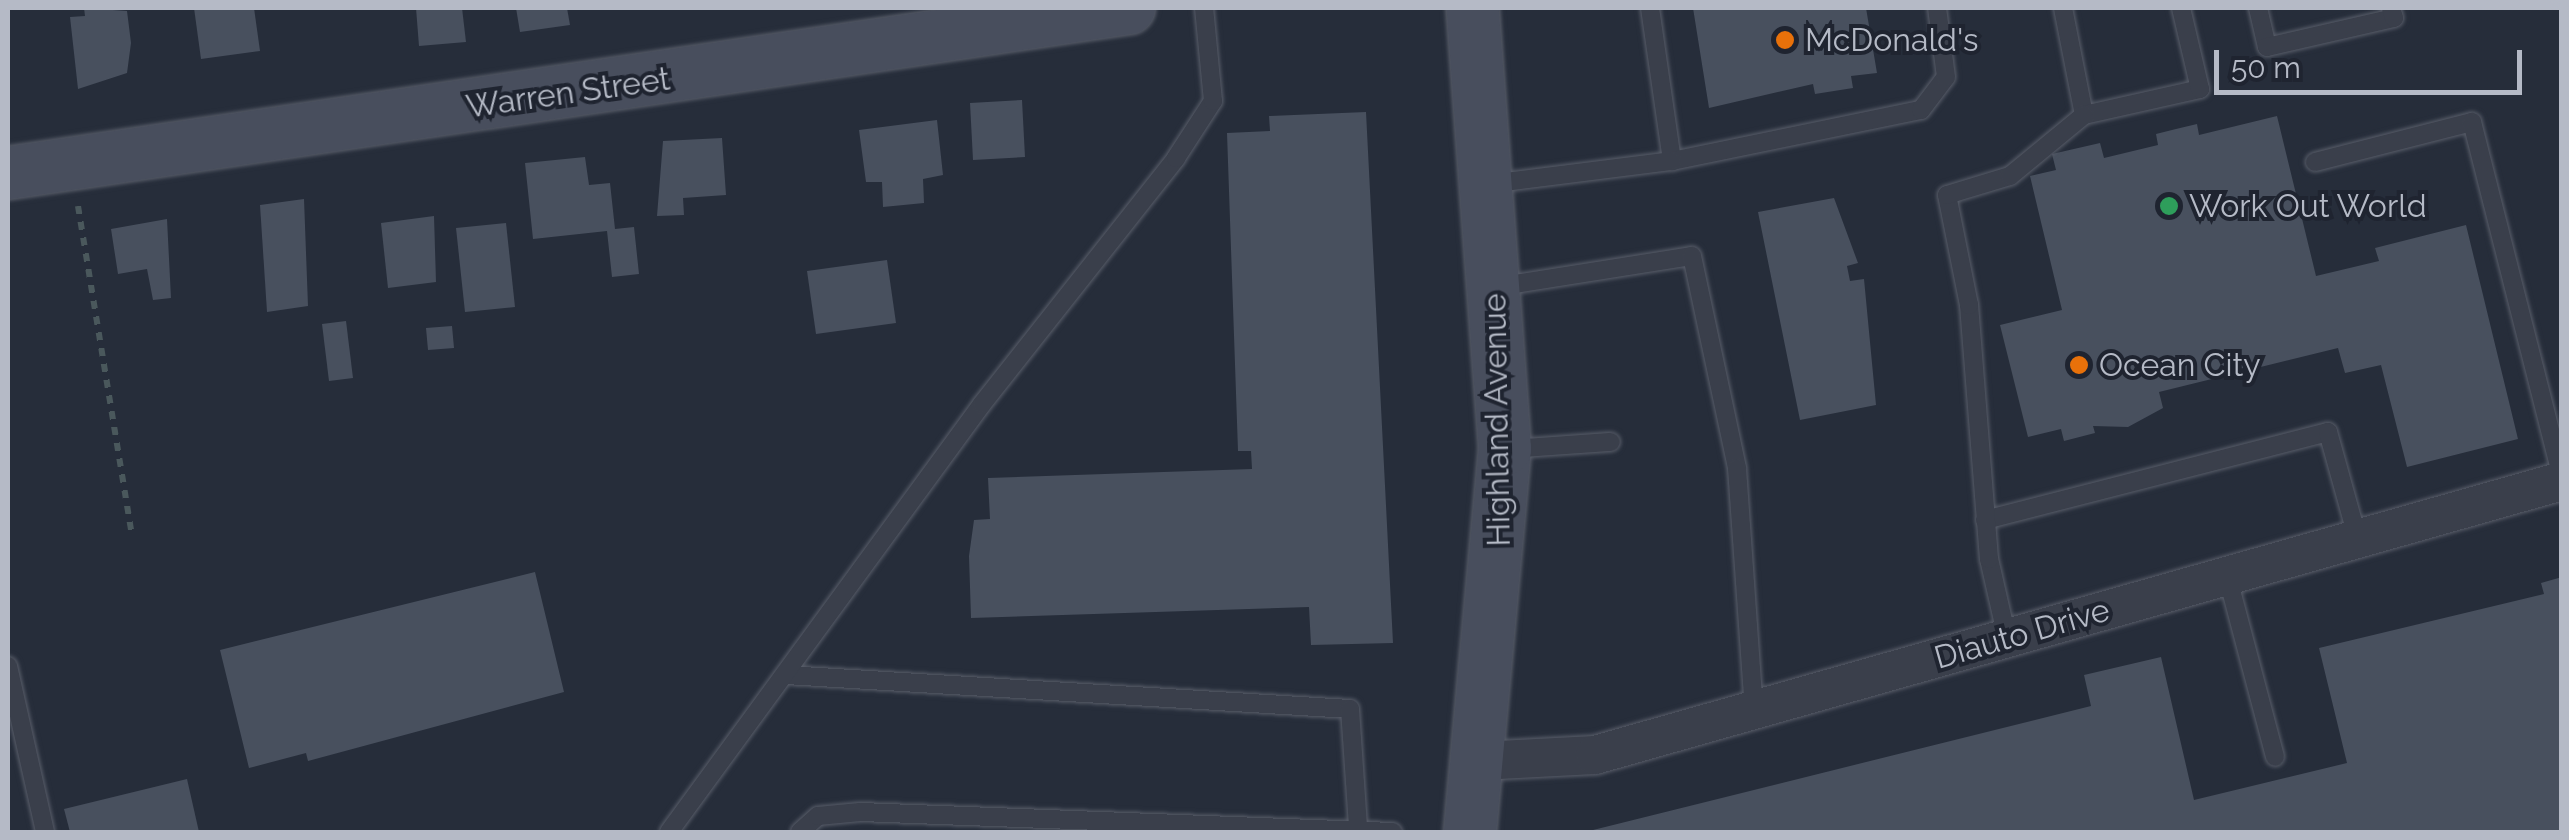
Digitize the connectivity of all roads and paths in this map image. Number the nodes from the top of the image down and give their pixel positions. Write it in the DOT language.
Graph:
graph roads {
  1 [pos="1128,8"];
  2 [pos="1204,8"];
  3 [pos="1473,8"];
  4 [pos="1650,8"];
  5 [pos="1937,8"];
  6 [pos="2063,8"];
  7 [pos="2181,8"];
  8 [pos="2258,8"];
  9 [pos="2391,8"];
  10 [pos="2084,115"];
  11 [pos="1672,161"];
  12 [pos="2315,162"];
  13 [pos="71,165"];
  14 [pos="8,173"];
  15 [pos="1488,184"];
  16 [pos="1495,288"];
  17 [pos="1611,442"];
  18 [pos="1504,449"];
  19 [pos="2562,479"];
  20 [pos="1984,520"];
  21 [pos="132,536"];
  22 [pos="2358,540"];
  23 [pos="2227,575"];
  24 [pos="2007,638"];
  25 [pos="8,666"];
  26 [pos="786,675"];
  27 [pos="1754,710"];
  28 [pos="2275,757"];
  29 [pos="1479,762"];
  30 [pos="1358,826"];
  31 [pos="45,832"];
  32 [pos="669,832"];
  33 [pos="800,832"];
  34 [pos="1392,832"];
  35 [pos="1470,832"];
  1 -- 13 [label="main road, Warren Street"];
  2 -- 26 [label="lane"];
  3 -- 15 [label="main road, Highland Avenue"];
  4 -- 11 [label="lane"];
  5 -- 11 [label="lane"];
  6 -- 10 [label="lane"];
  7 -- 10 [label="lane"];
  8 -- 9 [label="lane"];
  10 -- 20 [label="lane"];
  11 -- 15 [label="lane"];
  12 -- 19 [label="lane"];
  13 -- 14 [label="main road, Warren Street"];
  13 -- 21 [label="path"];
  15 -- 16 [label="main road, Highland Avenue"];
  16 -- 18 [label="main road, Highland Avenue"];
  16 -- 27 [label="lane"];
  17 -- 18 [label="lane"];
  18 -- 29 [label="main road, Highland Avenue"];
  19 -- 22 [label="street, Diauto Drive"];
  20 -- 22 [label="lane"];
  20 -- 24 [label="lane"];
  22 -- 23 [label="street, Diauto Drive"];
  23 -- 24 [label="street, Diauto Drive"];
  23 -- 28 [label="lane"];
  24 -- 27 [label="street, Diauto Drive"];
  25 -- 31 [label="lane"];
  26 -- 30 [label="lane"];
  26 -- 32 [label="lane"];
  27 -- 29 [label="street, Diauto Drive"];
  29 -- 35 [label="main road, Highland Avenue"];
  30 -- 33 [label="lane"];
  30 -- 34 [label="lane"];
}
